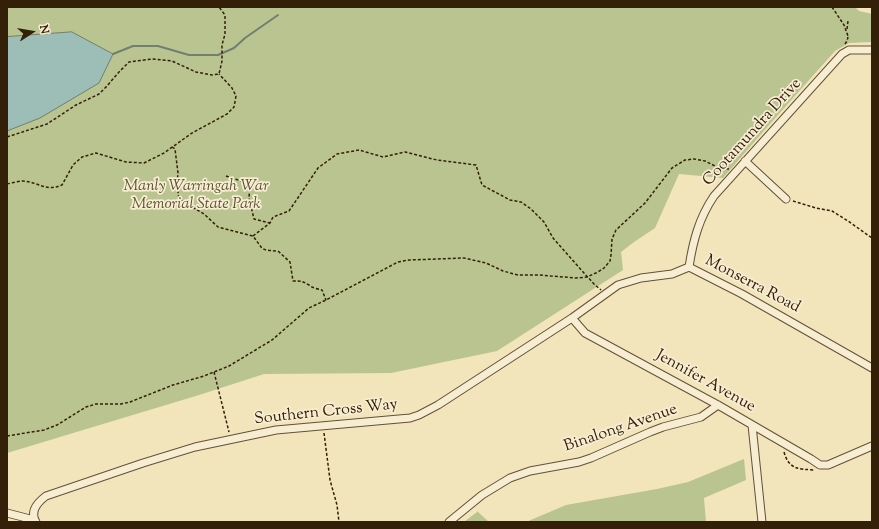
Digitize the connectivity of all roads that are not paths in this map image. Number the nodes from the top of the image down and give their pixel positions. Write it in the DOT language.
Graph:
graph roads {
  1 [pos="872,50"];
  2 [pos="745,161"];
  3 [pos="786,199"];
  4 [pos="689,267"];
  5 [pos="572,318"];
  6 [pos="872,368"];
  7 [pos="718,405"];
  8 [pos="752,425"];
  9 [pos="872,446"];
  10 [pos="7,513"];
  11 [pos="35,521"];
  12 [pos="449,522"];
  13 [pos="762,522"];
  1 -- 2 [label="street, Cootamundra Drive"];
  2 -- 3 [label="street"];
  2 -- 4 [label="street, Cootamundra Drive"];
  4 -- 5 [label="street, Monserra Road"];
  4 -- 6 [label="street, Monserra Road"];
  5 -- 7 [label="street, Jennifer Avenue"];
  5 -- 11 [label="street, Southern Cross Way"];
  7 -- 8 [label="street, Jennifer Avenue"];
  7 -- 12 [label="street, Binalong Avenue"];
  8 -- 9 [label="street, Jennifer Avenue"];
  8 -- 13 [label="street"];
  10 -- 11 [label="street"];
}
